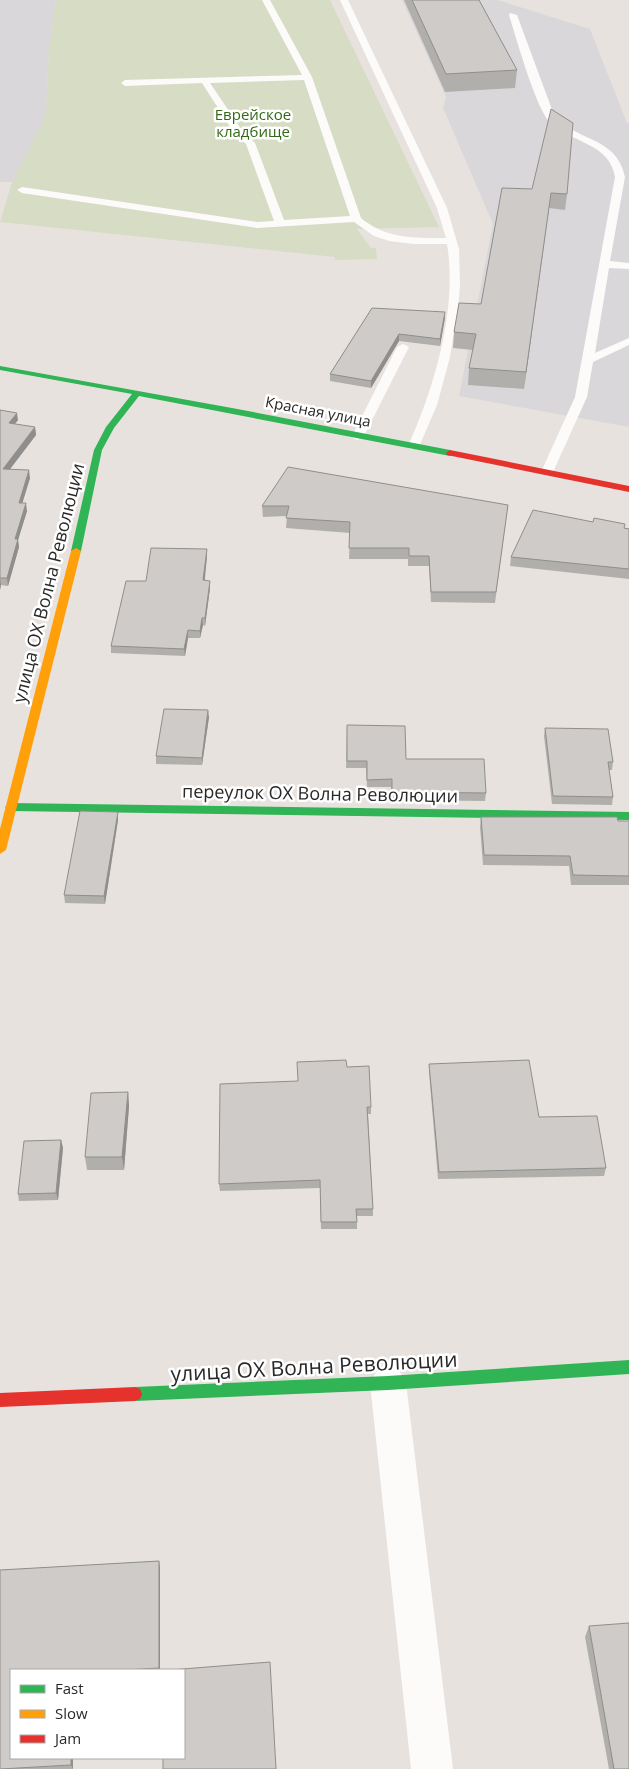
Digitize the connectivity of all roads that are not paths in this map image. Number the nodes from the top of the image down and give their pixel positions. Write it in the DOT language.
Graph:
graph roads {
  1 [pos="266,0"];
  2 [pos="344,0"];
  3 [pos="513,15"];
  4 [pos="308,77"];
  5 [pos="204,80"];
  6 [pos="124,83"];
  7 [pos="625,169"];
  8 [pos="22,190"];
  9 [pos="356,219"];
  10 [pos="281,225"];
  11 [pos="452,241"];
  12 [pos="605,264"];
  13 [pos="629,266"];
  14 [pos="629,341"];
  15 [pos="403,347"];
  16 [pos="588,360"];
  17 [pos="0,368"];
  18 [pos="137,393"];
  19 [pos="358,436"];
  20 [pos="414,446"];
  21 [pos="548,472"];
  22 [pos="629,489"];
  23 [pos="10,807"];
  24 [pos="629,816"];
  25 [pos="0,850"];
  26 [pos="629,1367"];
  27 [pos="388,1384"];
  28 [pos="0,1400"];
  29 [pos="432,1769"];
  1 -- 4 [label="lane"];
  2 -- 11 [label="lane"];
  3 -- 7 [label="lane"];
  4 -- 5 [label="lane"];
  4 -- 9 [label="lane"];
  5 -- 6 [label="lane"];
  5 -- 10 [label="lane"];
  7 -- 12 [label="lane"];
  8 -- 10 [label="lane"];
  9 -- 10 [label="lane"];
  9 -- 11 [label="lane"];
  11 -- 20 [label="lane"];
  12 -- 13 [label="lane"];
  12 -- 16 [label="lane"];
  14 -- 16 [label="lane"];
  15 -- 19 [label="lane"];
  16 -- 21 [label="lane"];
  17 -- 18 [label="street, Красная улица"];
  18 -- 19 [label="street, Красная улица"];
  18 -- 23 [label="street, улица ОХ Волна Революции"];
  19 -- 20 [label="street, Красная улица"];
  20 -- 21 [label="street, Красная улица"];
  21 -- 22 [label="street, Красная улица"];
  23 -- 24 [label="street, переулок ОХ Волна Революции"];
  23 -- 25 [label="street, улица ОХ Волна Революции"];
  26 -- 27 [label="street, улица ОХ Волна Революции"];
  27 -- 28 [label="street, улица ОХ Волна Революции"];
  27 -- 29 [label="street"];
}
